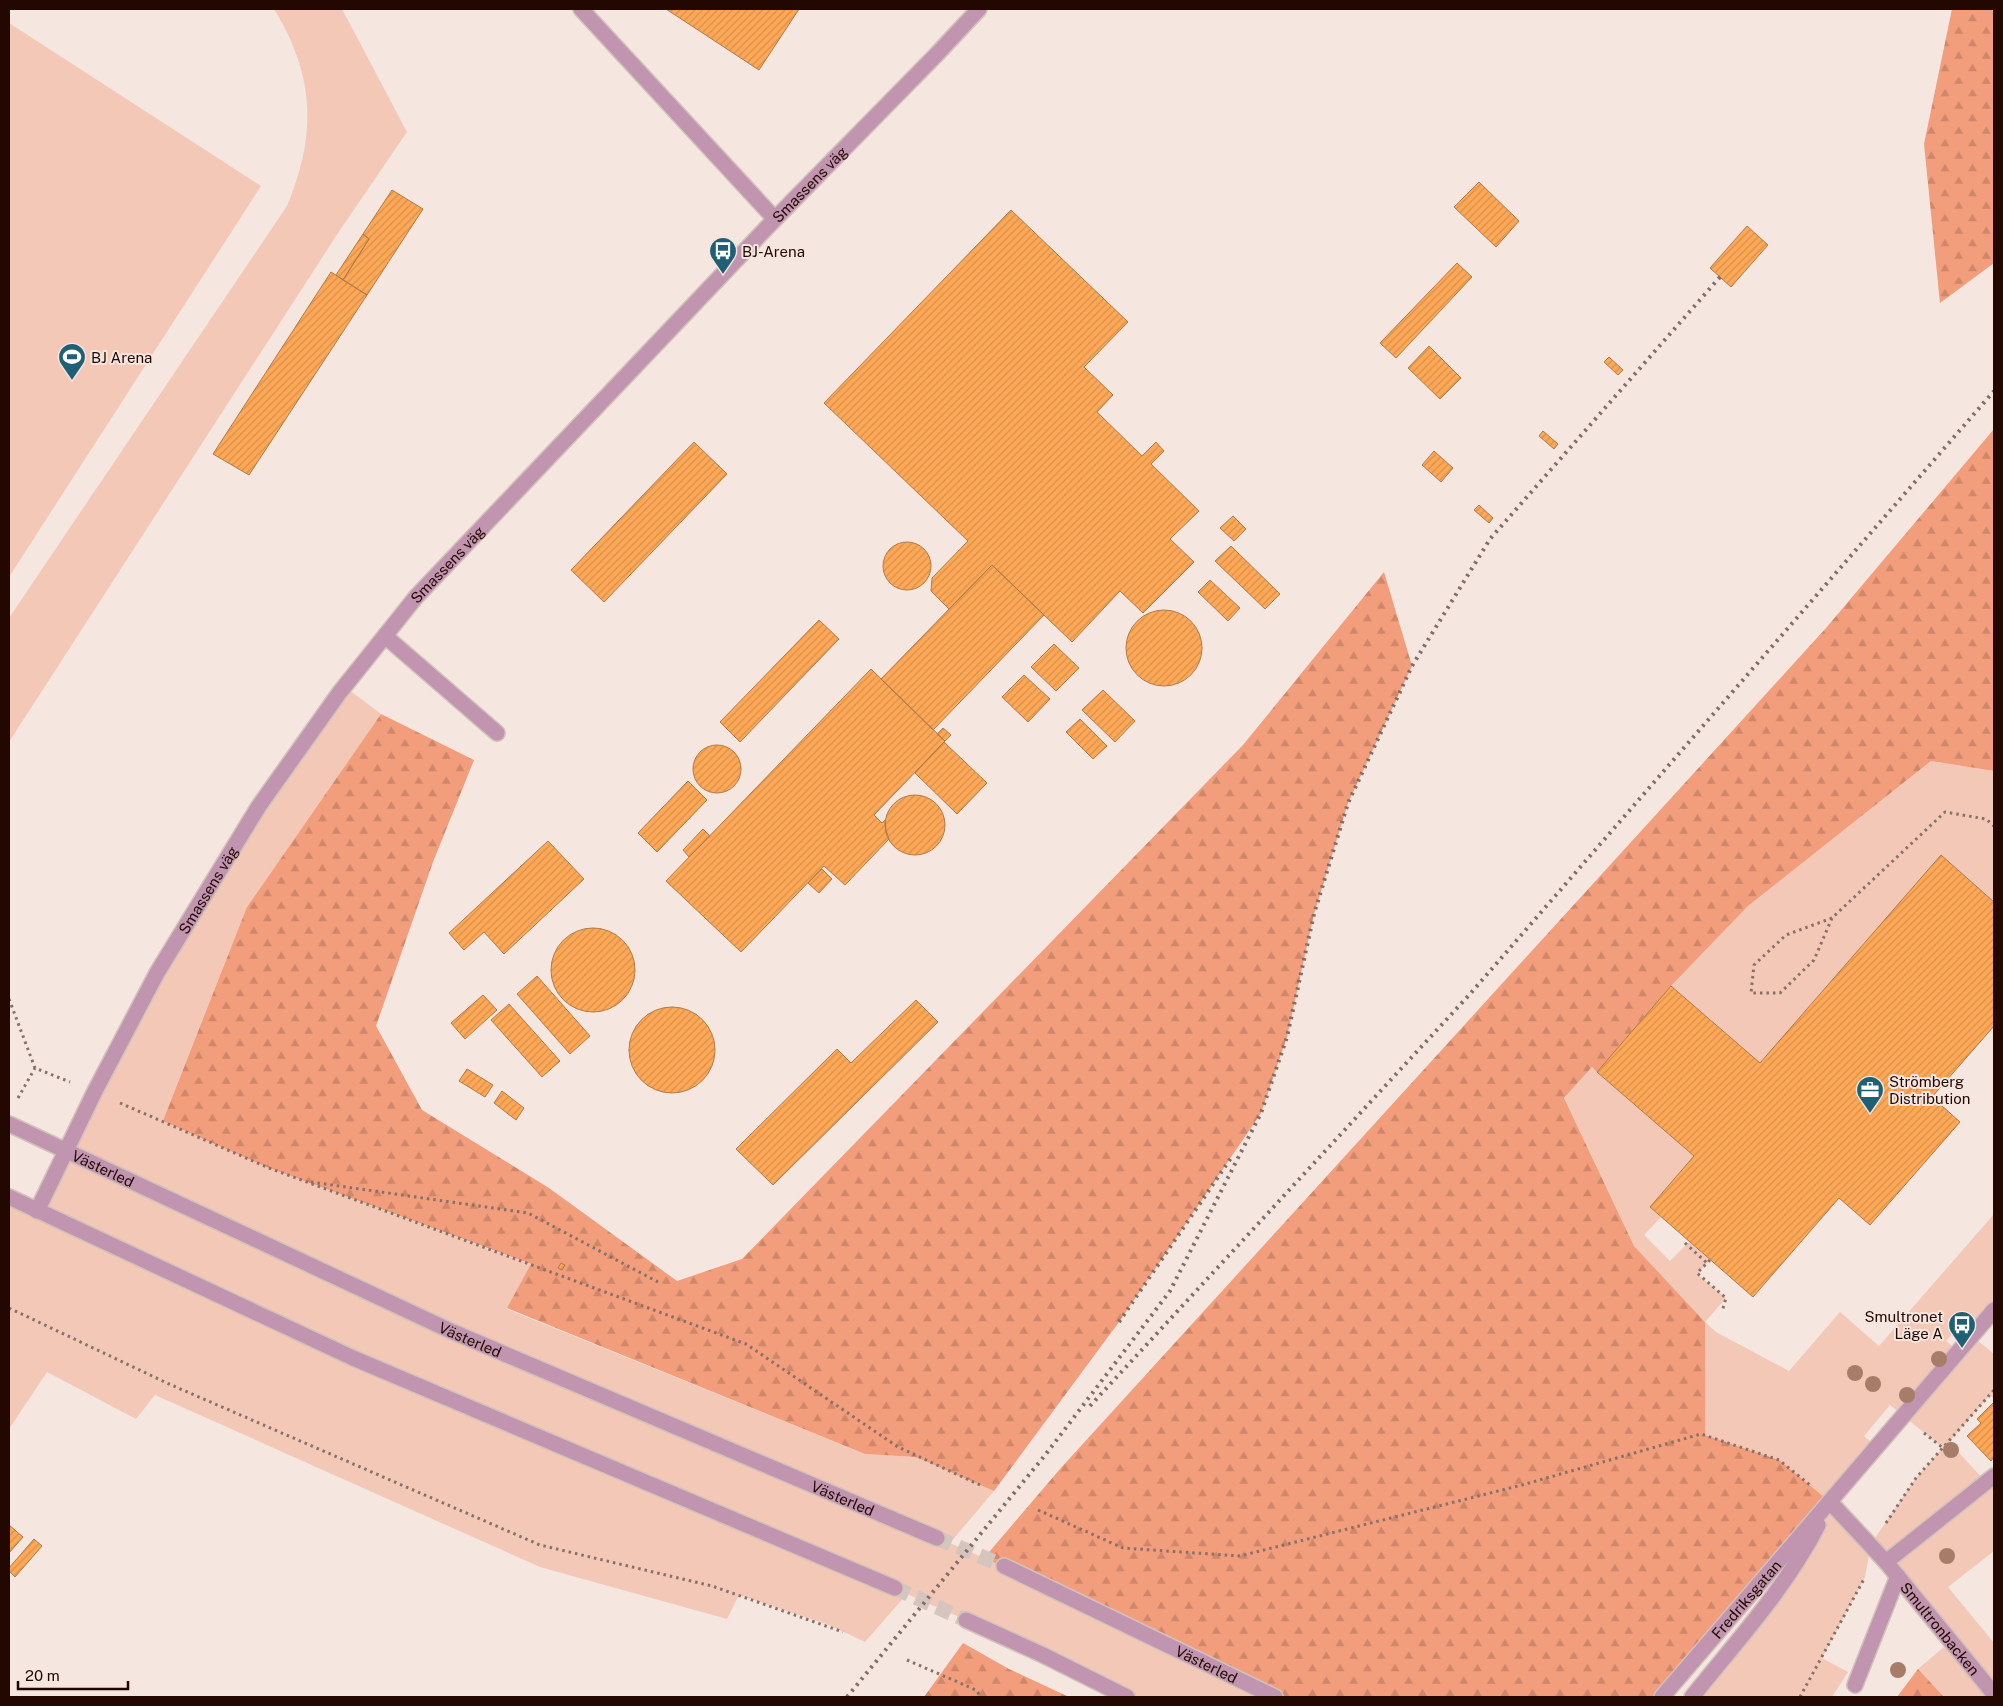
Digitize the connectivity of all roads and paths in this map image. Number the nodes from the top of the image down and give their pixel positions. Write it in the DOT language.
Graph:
graph roads {
  1 [pos="581,9"];
  2 [pos="979,9"];
  3 [pos="775,219"];
  4 [pos="384,636"];
  5 [pos="497,733"];
  6 [pos="1994,826"];
  7 [pos="1832,918"];
  8 [pos="9,999"];
  9 [pos="35,1068"];
  10 [pos="95,1092"];
  11 [pos="13,1106"];
  12 [pos="9,1124"];
  13 [pos="66,1151"];
  14 [pos="303,1181"];
  15 [pos="9,1197"];
  16 [pos="37,1211"];
  17 [pos="1685,1243"];
  18 [pos="1710,1260"];
  19 [pos="1707,1263"];
  20 [pos="658,1282"];
  21 [pos="9,1308"];
  22 [pos="1994,1310"];
  23 [pos="1722,1312"];
  24 [pos="1994,1390"];
  25 [pos="1994,1476"];
  26 [pos="980,1485"];
  27 [pos="1830,1502"];
  28 [pos="1038,1510"];
  29 [pos="937,1538"];
  30 [pos="1872,1545"];
  31 [pos="1886,1562"];
  32 [pos="1004,1566"];
  33 [pos="1898,1576"];
  34 [pos="895,1588"];
  35 [pos="966,1620"];
  36 [pos="843,1632"];
  37 [pos="907,1660"];
  38 [pos="1855,1685"];
  39 [pos="1994,1694"];
  40 [pos="981,1697"];
  41 [pos="1127,1697"];
  42 [pos="1275,1697"];
  43 [pos="1662,1697"];
  44 [pos="1692,1697"];
  45 [pos="1800,1697"];
  1 -- 3 [label="street"];
  2 -- 3 [label="street, Smassens väg"];
  3 -- 4 [label="street, Smassens väg"];
  4 -- 5 [label="street"];
  4 -- 10 [label="street, Smassens väg"];
  6 -- 7 [label="path"];
  7 -- 7 [label="path"];
  8 -- 9 [label="path"];
  9 -- 10 [label="path"];
  9 -- 11 [label="path"];
  10 -- 13 [label="street, Smassens väg"];
  10 -- 14 [label="path"];
  12 -- 13 [label="street, Västerled"];
  13 -- 16 [label="street, Smassens väg"];
  13 -- 29 [label="street, Västerled"];
  14 -- 20 [label="path"];
  14 -- 26 [label="path"];
  15 -- 16 [label="street"];
  16 -- 34 [label="street"];
  17 -- 19 [label="path"];
  18 -- 19 [label="path"];
  19 -- 23 [label="path"];
  21 -- 36 [label="path"];
  22 -- 27 [label="street, Fredriksgatan"];
  24 -- 30 [label="path"];
  25 -- 31 [label="street"];
  27 -- 28 [label="path"];
  27 -- 30 [label="street, Smultronbacken"];
  27 -- 43 [label="street, Fredriksgatan"];
  27 -- 44 [label="street, Fredriksgatan"];
  30 -- 31 [label="street, Smultronbacken"];
  30 -- 45 [label="path"];
  31 -- 33 [label="street, Smultronbacken"];
  32 -- 42 [label="street, Västerled"];
  33 -- 38 [label="street"];
  33 -- 39 [label="street, Smultronbacken"];
  35 -- 41 [label="street"];
  37 -- 40 [label="path"];
}
